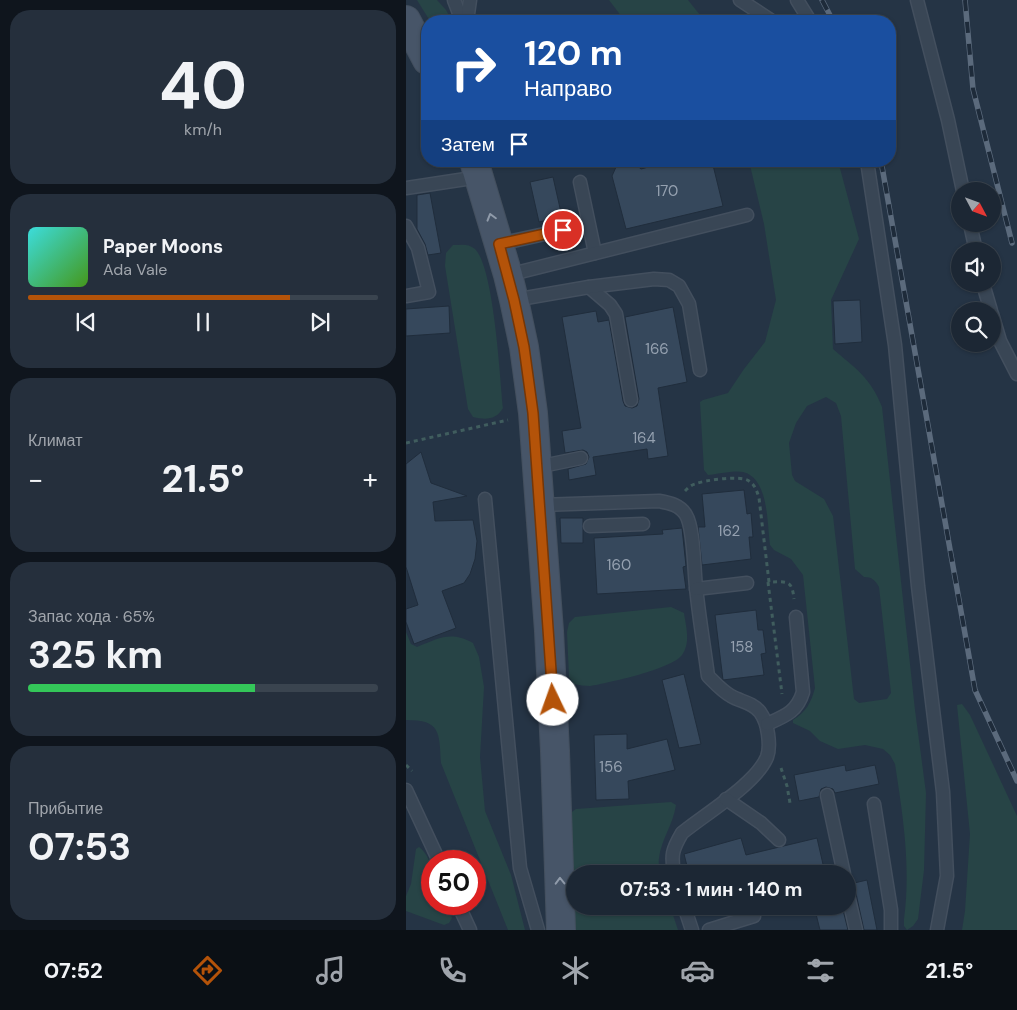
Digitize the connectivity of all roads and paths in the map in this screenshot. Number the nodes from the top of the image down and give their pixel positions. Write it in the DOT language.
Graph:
graph roads {
  1 [pos="454,0"];
  2 [pos="470,0"];
  3 [pos="740,0"];
  4 [pos="797,0"];
  5 [pos="917,0"];
  6 [pos="460,15"];
  7 [pos="469,15"];
  8 [pos="763,15"];
  9 [pos="806,15"];
  10 [pos="406,20"];
  11 [pos="421,49"];
  12 [pos="868,167"];
  13 [pos="476,169"];
  14 [pos="580,182"];
  15 [pos="961,182"];
  16 [pos="406,188"];
  17 [pos="747,215"];
  18 [pos="406,226"];
  19 [pos="563,230"];
  20 [pos="499,244"];
  21 [pos="595,253"];
  22 [pos="511,287"];
  23 [pos="589,287"];
  24 [pos="406,296"];
  25 [pos="1001,342"];
  26 [pos="700,370"];
  27 [pos="1017,374"];
  28 [pos="631,400"];
  29 [pos="533,413"];
  30 [pos="406,443"];
  31 [pos="581,458"];
  32 [pos="537,467"];
  33 [pos="701,482"];
  34 [pos="485,499"];
  35 [pos="585,504"];
  36 [pos="540,505"];
  37 [pos="643,524"];
  38 [pos="768,582"];
  39 [pos="785,582"];
  40 [pos="747,583"];
  41 [pos="762,583"];
  42 [pos="696,589"];
  43 [pos="796,616"];
  44 [pos="784,717"];
  45 [pos="767,724"];
  46 [pos="768,756"];
  47 [pos="406,790"];
  48 [pos="827,795"];
  49 [pos="726,799"];
  50 [pos="790,804"];
  51 [pos="874,804"];
  52 [pos="778,840"];
  53 [pos="434,850"];
  54 [pos="672,865"];
  55 [pos="842,865"];
  56 [pos="463,915"];
  57 [pos="687,915"];
  58 [pos="853,915"];
  59 [pos="754,916"];
  60 [pos="470,930"];
  61 [pos="538,930"];
  62 [pos="561,930"];
  63 [pos="692,930"];
  64 [pos="709,930"];
  65 [pos="856,930"];
  66 [pos="891,930"];
  67 [pos="937,930"];
  1 -- 6 [label="lane"];
  2 -- 7 [label="lane"];
  3 -- 8 [label="lane"];
  4 -- 9 [label="lane"];
  5 -- 15 [label="lane"];
  10 -- 11 [label="main road"];
  12 -- 67 [label="lane"];
  13 -- 16 [label="lane"];
  20 -- 13 [label="main road, one-way"];
  14 -- 21 [label="lane"];
  17 -- 21 [label="lane"];
  18 -- 24 [label="lane"];
  19 -- 20 [label="lane"];
  20 -- 22 [label="main road"];
  21 -- 22 [label="lane"];
  22 -- 23 [label="lane"];
  22 -- 29 [label="main road"];
  23 -- 26 [label="lane"];
  23 -- 28 [label="lane"];
  25 -- 27 [label="lane"];
  29 -- 30 [label="path"];
  29 -- 32 [label="main road"];
  31 -- 32 [label="lane"];
  32 -- 36 [label="main road"];
  33 -- 38 [label="path"];
  34 -- 61 [label="lane"];
  35 -- 36 [label="lane"];
  35 -- 37 [label="lane"];
  35 -- 42 [label="lane"];
  62 -- 36 [label="main road, one-way"];
  38 -- 39 [label="path"];
  38 -- 41 [label="path"];
  38 -- 44 [label="path"];
  40 -- 42 [label="lane"];
  42 -- 45 [label="lane"];
  43 -- 44 [label="lane"];
  44 -- 45 [label="lane"];
  45 -- 46 [label="lane"];
  46 -- 49 [label="lane"];
  46 -- 50 [label="path"];
  47 -- 53 [label="lane"];
  48 -- 55 [label="lane"];
  49 -- 52 [label="lane"];
  49 -- 54 [label="lane"];
  51 -- 66 [label="lane"];
  56 -- 60 [label="lane"];
  57 -- 63 [label="lane"];
  58 -- 65 [label="lane"];
  59 -- 64 [label="lane"];
}
